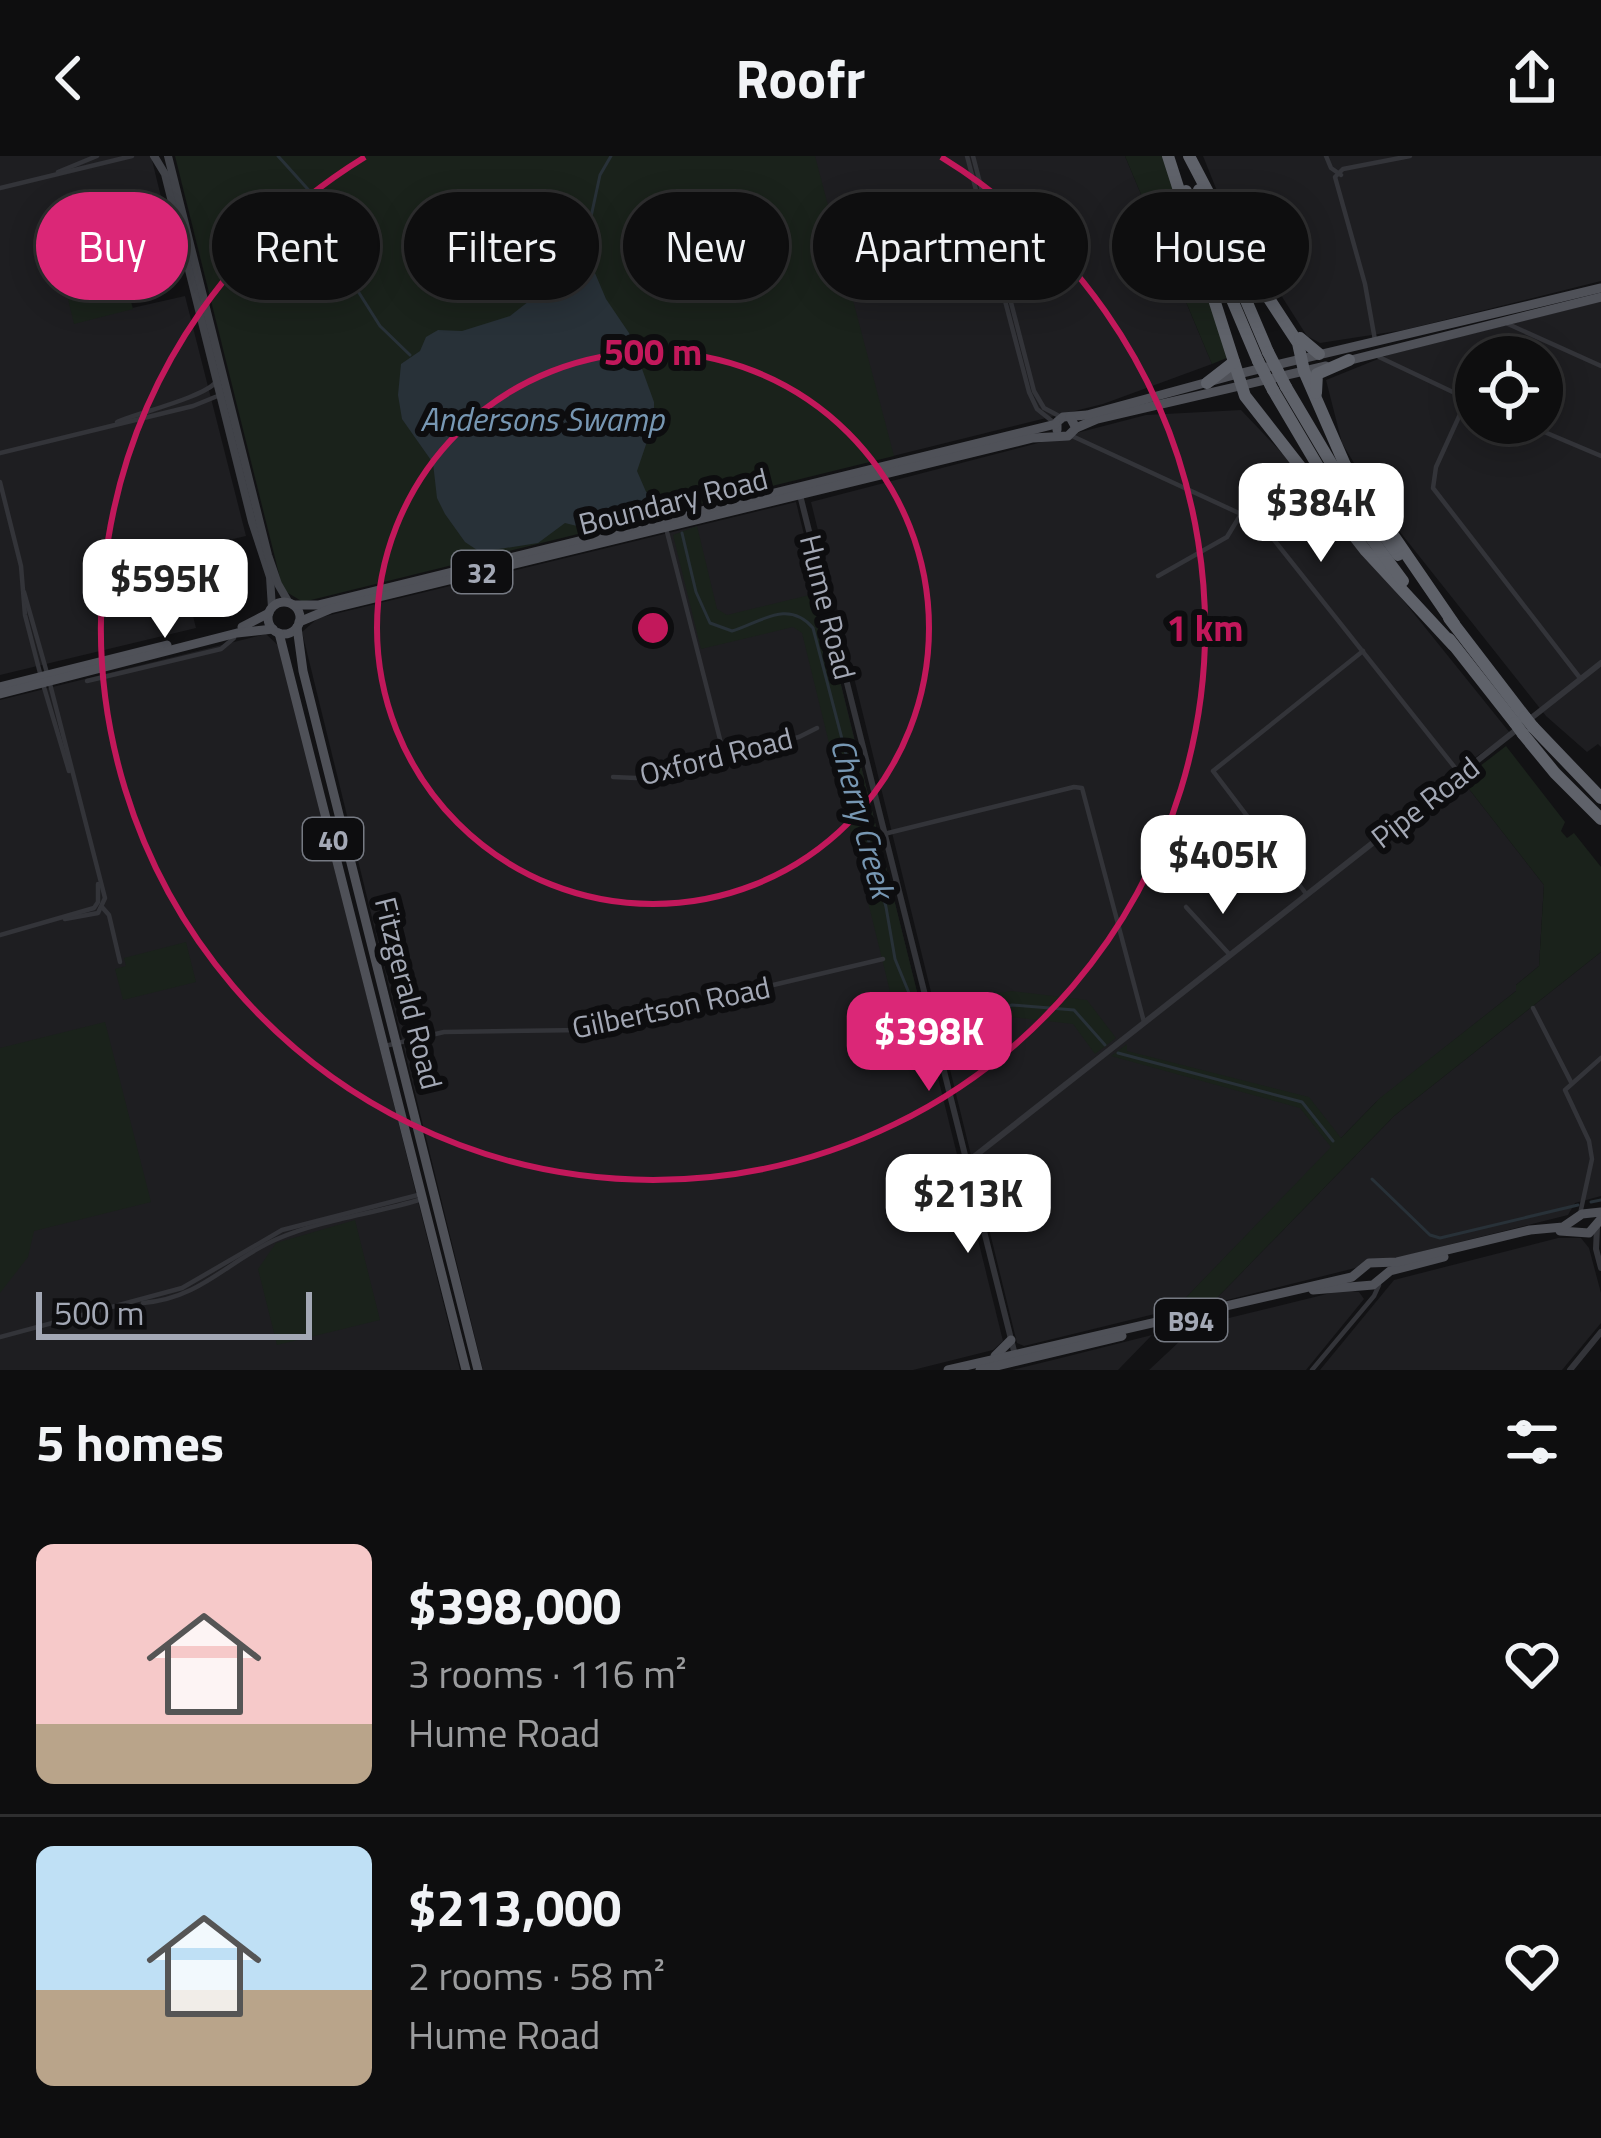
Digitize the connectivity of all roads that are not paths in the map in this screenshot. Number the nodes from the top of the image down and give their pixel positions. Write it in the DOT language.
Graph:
graph roads {
  1 [pos="98,156"];
  2 [pos="132,156"];
  3 [pos="154,156"];
  4 [pos="168,156"];
  5 [pos="970,156"];
  6 [pos="1170,156"];
  7 [pos="1187,156"];
  8 [pos="1410,156"];
  9 [pos="1327,157"];
  10 [pos="1339,174"];
  11 [pos="48,176"];
  12 [pos="0,188"];
  13 [pos="1207,192"];
  14 [pos="1601,288"];
  15 [pos="1601,297"];
  16 [pos="1271,300"];
  17 [pos="1271,300"];
  18 [pos="1510,320"];
  19 [pos="1372,324"];
  20 [pos="1018,340"];
  21 [pos="1389,340"];
  22 [pos="1375,346"];
  23 [pos="1319,354"];
  24 [pos="1263,356"];
  25 [pos="1349,360"];
  26 [pos="1302,365"];
  27 [pos="221,366"];
  28 [pos="1601,366"];
  29 [pos="1237,378"];
  30 [pos="217,379"];
  31 [pos="1207,382"];
  32 [pos="1279,388"];
  33 [pos="221,394"];
  34 [pos="1455,394"];
  35 [pos="210,400"];
  36 [pos="156,406"];
  37 [pos="1319,406"];
  38 [pos="159,414"];
  39 [pos="1044,415"];
  40 [pos="227,422"];
  41 [pos="1455,424"];
  42 [pos="1068,427"];
  43 [pos="101,428"];
  44 [pos="1040,430"];
  45 [pos="1563,440"];
  46 [pos="1094,447"];
  47 [pos="0,453"];
  48 [pos="1601,456"];
  49 [pos="0,482"];
  50 [pos="799,491"];
  51 [pos="1241,514"];
  52 [pos="665,524"];
  53 [pos="1158,576"];
  54 [pos="292,604"];
  55 [pos="270,610"];
  56 [pos="1454,624"];
  57 [pos="298,625"];
  58 [pos="276,631"];
  59 [pos="1453,644"];
  60 [pos="1363,651"];
  61 [pos="1601,663"];
  62 [pos="107,672"];
  63 [pos="46,679"];
  64 [pos="1581,679"];
  65 [pos="87,682"];
  66 [pos="0,690"];
  67 [pos="60,719"];
  68 [pos="51,722"];
  69 [pos="1524,725"];
  70 [pos="817,728"];
  71 [pos="724,755"];
  72 [pos="1460,774"];
  73 [pos="71,776"];
  74 [pos="613,778"];
  75 [pos="1599,806"];
  76 [pos="346,834"];
  77 [pos="884,834"];
  78 [pos="333,838"];
  79 [pos="1307,895"];
  80 [pos="1186,907"];
  81 [pos="100,908"];
  82 [pos="0,935"];
  83 [pos="1230,955"];
  84 [pos="883,959"];
  85 [pos="120,962"];
  86 [pos="1533,1009"];
  87 [pos="1144,1022"];
  88 [pos="390,1044"];
  89 [pos="1601,1058"];
  90 [pos="1571,1082"];
  91 [pos="966,1163"];
  92 [pos="426,1195"];
  93 [pos="1590,1221"];
  94 [pos="1375,1263"];
  95 [pos="1601,1268"];
  96 [pos="1360,1271"];
  97 [pos="1374,1282"];
  98 [pos="1601,1332"];
  99 [pos="0,1337"];
  100 [pos="1011,1340"];
  101 [pos="1015,1358"];
  102 [pos="967,1366"];
  103 [pos="466,1370"];
  104 [pos="478,1370"];
  105 [pos="948,1370"];
  106 [pos="980,1370"];
  107 [pos="1312,1370"];
  108 [pos="1570,1370"];
  1 -- 11 [label="street"];
  2 -- 11 [label="street"];
  3 -- 30 [label="main road"];
  4 -- 27 [label="main road"];
  5 -- 20 [label="street"];
  6 -- 24 [label="highway"];
  6 -- 29 [label="highway"];
  7 -- 13 [label="highway"];
  7 -- 24 [label="highway"];
  8 -- 10 [label="street"];
  9 -- 10 [label="street"];
  10 -- 19 [label="street"];
  11 -- 12 [label="street"];
  14 -- 18 [label="main road"];
  15 -- 18 [label="main road"];
  16 -- 23 [label="highway"];
  17 -- 26 [label="highway"];
  18 -- 21 [label="main road"];
  18 -- 22 [label="main road"];
  18 -- 28 [label="street"];
  19 -- 21 [label="main road"];
  19 -- 22 [label="street"];
  20 -- 39 [label="street"];
  20 -- 42 [label="street"];
  21 -- 22 [label="main road"];
  22 -- 23 [label="main road"];
  22 -- 25 [label="main road"];
  22 -- 34 [label="street"];
  23 -- 26 [label="main road"];
  24 -- 32 [label="highway, bridge"];
  25 -- 26 [label="main road"];
  25 -- 37 [label="highway"];
  26 -- 29 [label="main road"];
  26 -- 37 [label="highway"];
  27 -- 33 [label="street"];
  27 -- 54 [label="main road"];
  29 -- 31 [label="highway"];
  29 -- 42 [label="main road"];
  29 -- 59 [label="highway"];
  30 -- 33 [label="main road"];
  30 -- 36 [label="street"];
  31 -- 42 [label="main road, Boundary Road / 32"];
  32 -- 56 [label="highway"];
  32 -- 59 [label="highway"];
  33 -- 35 [label="street"];
  33 -- 40 [label="main road"];
  35 -- 38 [label="street"];
  35 -- 40 [label="street"];
  36 -- 38 [label="street"];
  36 -- 43 [label="street"];
  37 -- 56 [label="highway"];
  38 -- 43 [label="street"];
  39 -- 42 [label="street"];
  39 -- 44 [label="main road"];
  40 -- 55 [label="main road"];
  41 -- 64 [label="street"];
  42 -- 44 [label="main road, Boundary Road / 32"];
  42 -- 46 [label="street"];
  42 -- 46 [label="street"];
  42 -- 50 [label="main road, Boundary Road / 32"];
  43 -- 47 [label="street"];
  44 -- 50 [label="main road, Boundary Road / 32"];
  45 -- 48 [label="street"];
  46 -- 51 [label="street"];
  49 -- 63 [label="street"];
  50 -- 52 [label="main road, Boundary Road / 32"];
  50 -- 77 [label="street, Hume Road"];
  51 -- 53 [label="street"];
  51 -- 60 [label="street"];
  52 -- 54 [label="main road, Boundary Road / 32"];
  52 -- 57 [label="main road, Boundary Road / 32"];
  52 -- 71 [label="street"];
  54 -- 55 [label="main road, Boundary Road"];
  54 -- 57 [label="main road, 40"];
  55 -- 58 [label="main road, 40"];
  55 -- 63 [label="main road"];
  56 -- 69 [label="highway"];
  57 -- 58 [label="main road, Boundary Road"];
  57 -- 76 [label="main road, Fitzgerald Road / 40"];
  58 -- 62 [label="main road"];
  58 -- 78 [label="main road, Fitzgerald Road / 40"];
  59 -- 69 [label="highway"];
  60 -- 72 [label="street"];
  60 -- 79 [label="street"];
  61 -- 64 [label="street, Pipe Road"];
  62 -- 63 [label="main road"];
  62 -- 65 [label="street"];
  63 -- 66 [label="main road"];
  63 -- 67 [label="street"];
  63 -- 68 [label="street"];
  64 -- 72 [label="street, Pipe Road"];
  67 -- 68 [label="street"];
  67 -- 73 [label="street"];
  68 -- 73 [label="street"];
  69 -- 75 [label="highway"];
  70 -- 71 [label="street, Oxford Road"];
  71 -- 74 [label="street, Oxford Road"];
  72 -- 79 [label="street, Pipe Road"];
  73 -- 81 [label="street"];
  76 -- 78 [label="main road"];
  76 -- 88 [label="main road, Fitzgerald Road / 40"];
  77 -- 87 [label="street"];
  77 -- 91 [label="street, Hume Road"];
  78 -- 88 [label="main road, Fitzgerald Road / 40"];
  79 -- 83 [label="street, Pipe Road"];
  80 -- 83 [label="street"];
  81 -- 82 [label="street"];
  81 -- 85 [label="street"];
  83 -- 87 [label="street, Pipe Road"];
  84 -- 88 [label="street, Gilbertson Road"];
  86 -- 90 [label="street"];
  87 -- 91 [label="street, Pipe Road"];
  88 -- 92 [label="main road, Fitzgerald Road / 40"];
  89 -- 90 [label="street"];
  90 -- 93 [label="street"];
  91 -- 100 [label="street, Hume Road"];
  92 -- 99 [label="street"];
  92 -- 103 [label="main road, Fitzgerald Road / 40"];
  92 -- 104 [label="main road, Fitzgerald Road / 40"];
  93 -- 94 [label="main road, B94"];
  93 -- 95 [label="street"];
  93 -- 97 [label="main road, B94"];
  94 -- 96 [label="main road, B94"];
  94 -- 97 [label="main road"];
  96 -- 97 [label="main road"];
  96 -- 101 [label="main road, B94"];
  97 -- 101 [label="main road, B94"];
  97 -- 107 [label="street"];
  98 -- 108 [label="street"];
  100 -- 101 [label="street, Hume Road"];
  100 -- 102 [label="main road"];
  101 -- 102 [label="main road, B94"];
  101 -- 106 [label="main road, B94"];
  102 -- 105 [label="main road, B94"];
}
